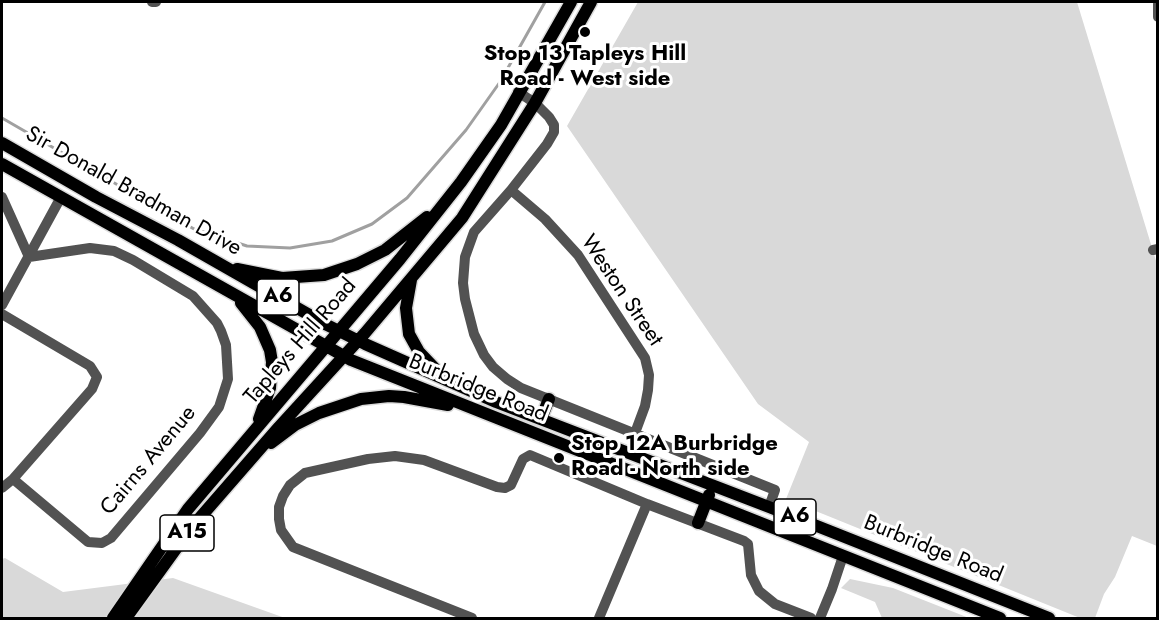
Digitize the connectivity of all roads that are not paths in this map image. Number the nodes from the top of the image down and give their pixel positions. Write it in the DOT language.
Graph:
graph roads {
  1 [pos="571,2"];
  2 [pos="591,2"];
  3 [pos="1158,4"];
  4 [pos="1158,17"];
  5 [pos="518,92"];
  6 [pos="535,103"];
  7 [pos="2,143"];
  8 [pos="2,164"];
  9 [pos="55,173"];
  10 [pos="511,190"];
  11 [pos="2,197"];
  12 [pos="61,197"];
  13 [pos="96,197"];
  14 [pos="448,200"];
  15 [pos="29,257"];
  16 [pos="219,264"];
  17 [pos="411,279"];
  18 [pos="233,295"];
  19 [pos="2,305"];
  20 [pos="2,314"];
  21 [pos="338,331"];
  22 [pos="358,340"];
  23 [pos="325,346"];
  24 [pos="343,357"];
  25 [pos="447,381"];
  26 [pos="549,399"];
  27 [pos="464,405"];
  28 [pos="541,419"];
  29 [pos="257,426"];
  30 [pos="635,433"];
  31 [pos="255,453"];
  32 [pos="13,479"];
  33 [pos="713,486"];
  34 [pos="2,488"];
  35 [pos="706,501"];
  36 [pos="647,504"];
  37 [pos="769,507"];
  38 [pos="698,523"];
  39 [pos="843,556"];
  40 [pos="113,618"];
  41 [pos="126,618"];
  42 [pos="472,618"];
  43 [pos="599,618"];
  44 [pos="811,618"];
  45 [pos="820,618"];
  46 [pos="1000,618"];
  47 [pos="1049,618"];
  1 -- 5 [label="main road, Tapleys Hill Road / A15"];
  2 -- 6 [label="main road, Tapleys Hill Road / A15"];
  3 -- 4 [label="street"];
  5 -- 6 [label="street"];
  5 -- 14 [label="main road, Tapleys Hill Road / A15"];
  6 -- 10 [label="street"];
  6 -- 17 [label="main road, Tapleys Hill Road / A15"];
  7 -- 9 [label="main road, Sir Donald Bradman Drive / A6"];
  8 -- 12 [label="main road, Sir Donald Bradman Drive / A6"];
  9 -- 12 [label="main road"];
  9 -- 13 [label="main road, Sir Donald Bradman Drive / A6"];
  10 -- 26 [label="street, Burbridge Road"];
  10 -- 30 [label="street, Weston Street"];
  11 -- 15 [label="street"];
  12 -- 13 [label="main road"];
  12 -- 15 [label="street"];
  12 -- 18 [label="main road, Sir Donald Bradman Drive / A6"];
  13 -- 16 [label="main road, Sir Donald Bradman Drive / A6"];
  14 -- 16 [label="main road"];
  14 -- 21 [label="main road, Tapleys Hill Road / A15"];
  15 -- 19 [label="street"];
  15 -- 32 [label="street, Cairns Avenue"];
  16 -- 21 [label="main road, Sir Donald Bradman Drive / A6"];
  17 -- 22 [label="main road, Tapleys Hill Road / A15"];
  17 -- 25 [label="main road"];
  18 -- 23 [label="main road, Sir Donald Bradman Drive / A6"];
  18 -- 29 [label="main road"];
  20 -- 32 [label="street"];
  21 -- 22 [label="main road, A6"];
  21 -- 23 [label="main road, Tapleys Hill Road / A15"];
  22 -- 24 [label="main road, Tapleys Hill Road / A15"];
  22 -- 25 [label="main road, Burbridge Road / A6"];
  23 -- 24 [label="main road, A6"];
  23 -- 29 [label="main road, Tapleys Hill Road / A15"];
  24 -- 27 [label="main road, Burbridge Road / A6"];
  24 -- 31 [label="main road, Tapleys Hill Road / A15"];
  25 -- 28 [label="main road, Burbridge Road / A6"];
  26 -- 28 [label="main road"];
  26 -- 30 [label="street, Burbridge Road"];
  27 -- 31 [label="main road"];
  27 -- 35 [label="main road, Burbridge Road / A6"];
  28 -- 33 [label="main road, Burbridge Road / A6"];
  29 -- 40 [label="main road, Tapleys Hill Road / A15"];
  30 -- 37 [label="street, Burbridge Road"];
  31 -- 41 [label="main road, Tapleys Hill Road / A15"];
  32 -- 34 [label="street"];
  33 -- 35 [label="main road"];
  33 -- 37 [label="main road, Burbridge Road / A6"];
  35 -- 38 [label="main road"];
  35 -- 39 [label="main road, Burbridge Road / A6"];
  36 -- 38 [label="street"];
  36 -- 42 [label="street"];
  36 -- 43 [label="street"];
  37 -- 47 [label="main road, Burbridge Road / A6"];
  38 -- 44 [label="street"];
  39 -- 45 [label="street"];
  39 -- 46 [label="main road, Burbridge Road / A6"];
}
